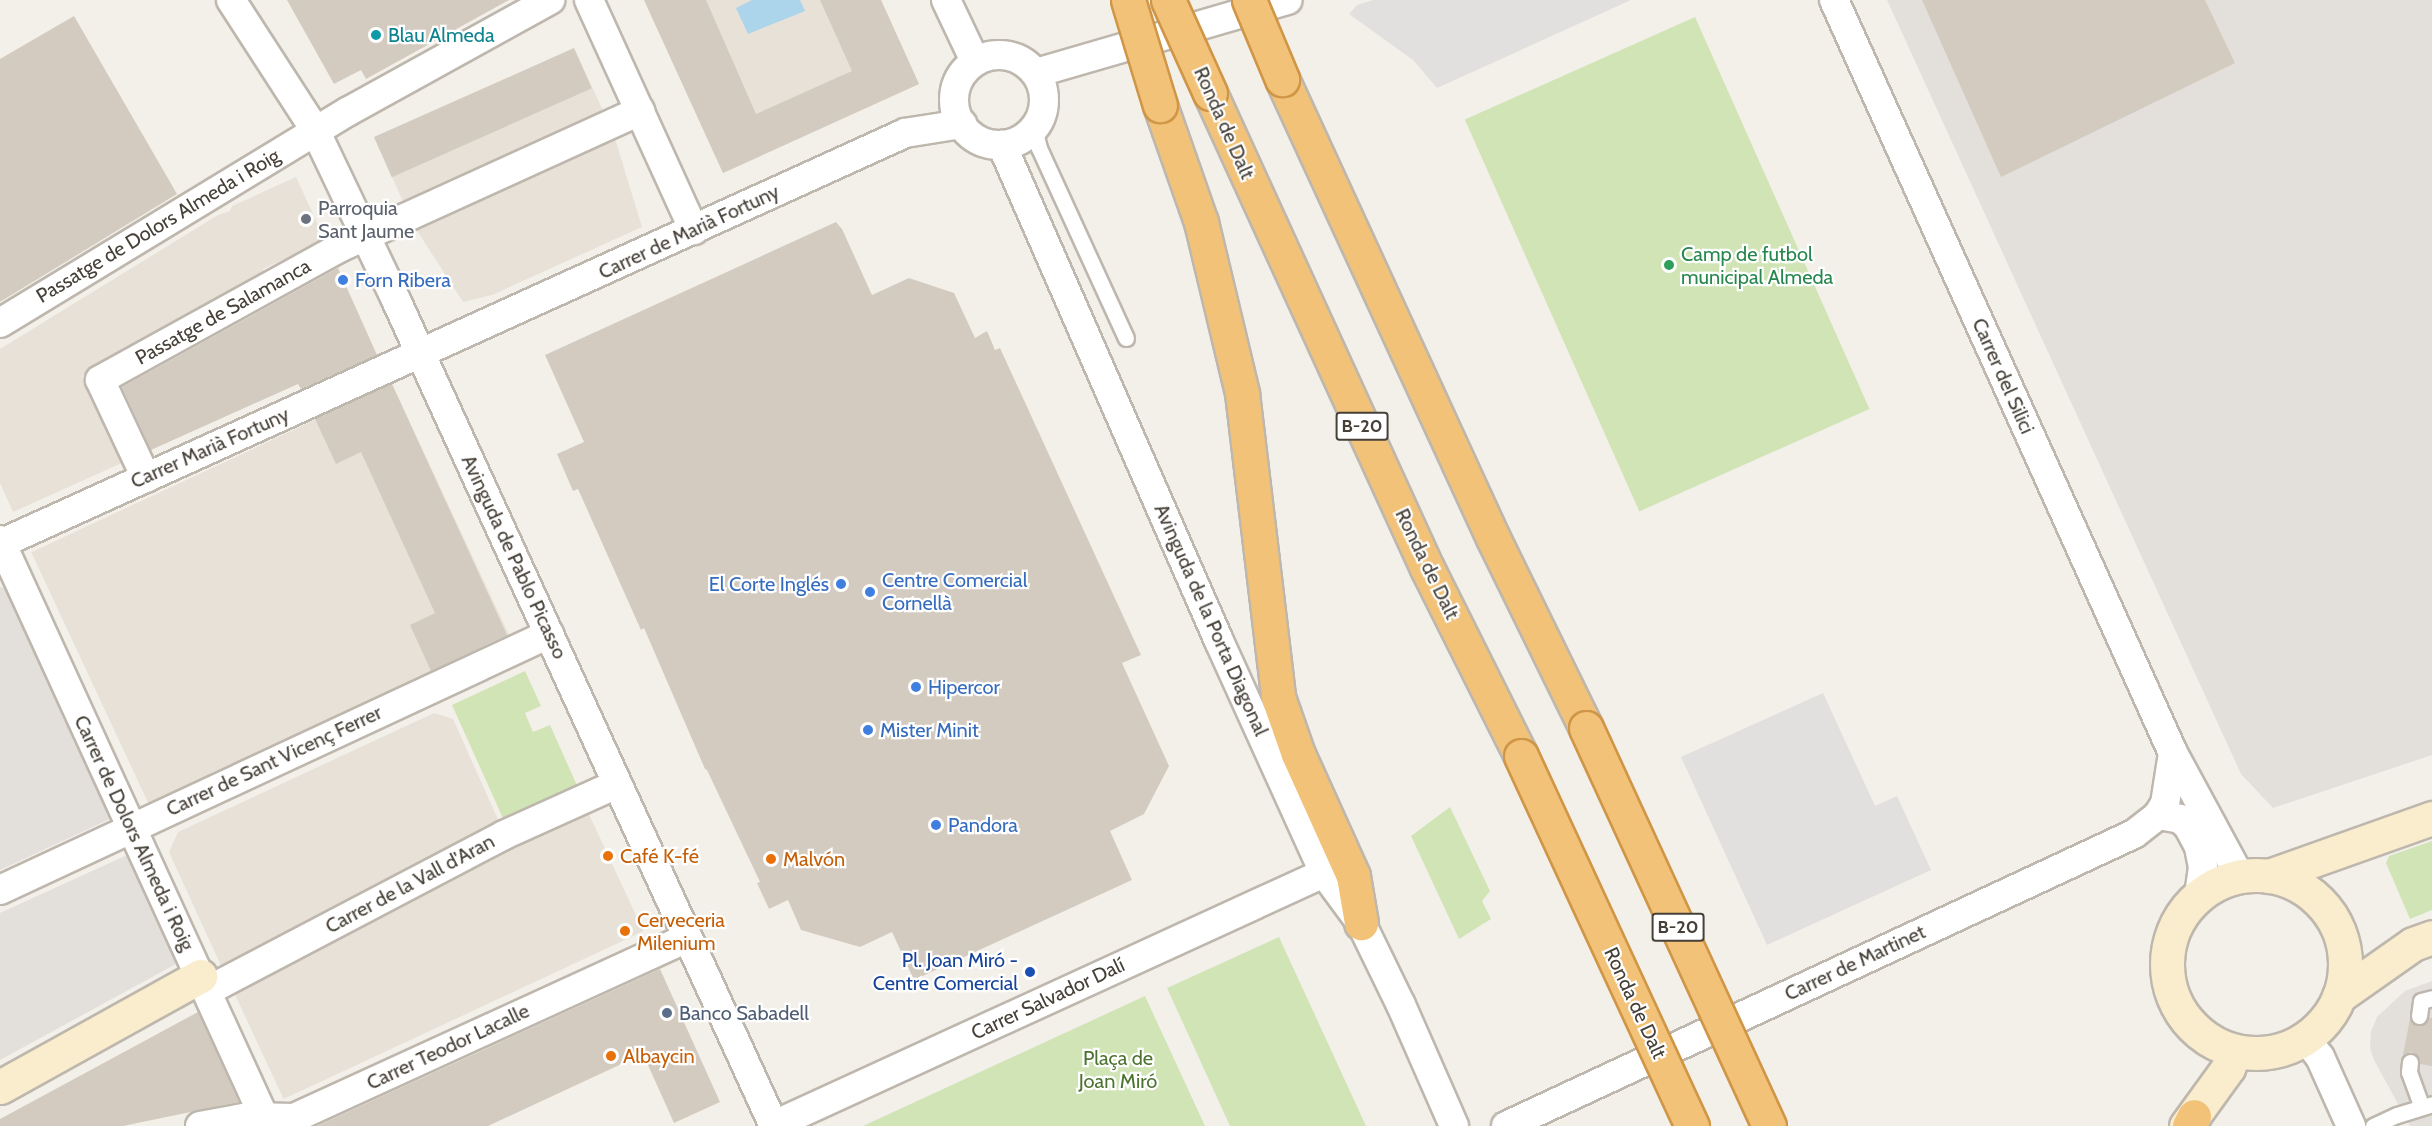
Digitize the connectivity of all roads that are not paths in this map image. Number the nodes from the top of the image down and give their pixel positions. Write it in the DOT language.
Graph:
graph roads {
  1 [pos="231,0"];
  2 [pos="550,0"];
  3 [pos="590,0"];
  4 [pos="946,0"];
  5 [pos="1128,0"];
  6 [pos="1168,0"];
  7 [pos="1249,0"];
  8 [pos="1288,0"];
  9 [pos="1834,0"];
  10 [pos="975,61"];
  11 [pos="1036,73"];
  12 [pos="640,111"];
  13 [pos="962,124"];
  14 [pos="1034,128"];
  15 [pos="315,130"];
  16 [pos="1002,145"];
  17 [pos="694,230"];
  18 [pos="366,236"];
  19 [pos="0,323"];
  20 [pos="1125,338"];
  21 [pos="421,354"];
  22 [pos="146,478"];
  23 [pos="0,542"];
  24 [pos="549,634"];
  25 [pos="2173,753"];
  26 [pos="617,783"];
  27 [pos="2158,815"];
  28 [pos="2432,818"];
  29 [pos="132,827"];
  30 [pos="1324,873"];
  31 [pos="2254,877"];
  32 [pos="0,890"];
  33 [pos="2199,896"];
  34 [pos="1361,923"];
  35 [pos="2432,937"];
  36 [pos="688,938"];
  37 [pos="203,984"];
  38 [pos="2339,996"];
  39 [pos="2432,998"];
  40 [pos="2419,1016"];
  41 [pos="2305,1038"];
  42 [pos="2235,1051"];
  43 [pos="2410,1062"];
  44 [pos="0,1087"];
  45 [pos="1437,1087"];
  46 [pos="2427,1106"];
  47 [pos="266,1122"];
  48 [pos="2190,1123"];
  49 [pos="200,1126"];
  50 [pos="773,1126"];
  51 [pos="1454,1126"];
  52 [pos="1474,1126"];
  53 [pos="1506,1126"];
  54 [pos="1692,1126"];
  55 [pos="1769,1126"];
  56 [pos="2351,1126"];
  57 [pos="2373,1126"];
  1 -- 15 [label="street, Avinguda de Pablo Picasso"];
  2 -- 15 [label="street, Passatge de Dolors Almeda i Roig"];
  3 -- 12 [label="street"];
  4 -- 10 [label="street"];
  5 -- 34 [label="highway, bridge"];
  6 -- 54 [label="highway, Ronda de Dalt / B-20, bridge"];
  7 -- 55 [label="highway, B-20, bridge"];
  8 -- 11 [label="street"];
  9 -- 25 [label="street, Carrer del Silici"];
  10 -- 11 [label="street"];
  10 -- 13 [label="street"];
  11 -- 14 [label="street"];
  12 -- 17 [label="street"];
  12 -- 18 [label="street, Passatge de Salamanca"];
  13 -- 16 [label="street"];
  13 -- 17 [label="street, Carrer de Marià Fortuny"];
  14 -- 16 [label="street"];
  14 -- 20 [label="lane"];
  15 -- 18 [label="street, Avinguda de Pablo Picasso"];
  15 -- 19 [label="street, Passatge de Dolors Almeda i Roig"];
  16 -- 30 [label="street, Avinguda de la Porta Diagonal"];
  17 -- 21 [label="street, Carrer de Marià Fortuny"];
  18 -- 21 [label="street, Avinguda de Pablo Picasso"];
  18 -- 22 [label="street, Passatge de Salamanca"];
  21 -- 22 [label="street, Carrer Marià Fortuny"];
  21 -- 24 [label="street, Avinguda de Pablo Picasso"];
  22 -- 23 [label="street, Carrer Marià Fortuny"];
  23 -- 29 [label="street, Carrer de Dolors Almeda i Roig"];
  24 -- 26 [label="street, Avinguda de Pablo Picasso"];
  24 -- 29 [label="street, Carrer de Sant Vicenç Ferrer"];
  25 -- 27 [label="street"];
  25 -- 31 [label="street, Carrer del Silici"];
  26 -- 36 [label="street, Avinguda de Pablo Picasso"];
  26 -- 37 [label="street, Carrer de la Vall d'Aran"];
  27 -- 33 [label="street"];
  27 -- 53 [label="street, Carrer de Martinet"];
  28 -- 31 [label="main road"];
  29 -- 32 [label="street, Carrer de Sant Vicenç Ferrer"];
  29 -- 37 [label="street, Carrer de Dolors Almeda i Roig"];
  30 -- 34 [label="street, Avinguda de la Porta Diagonal"];
  30 -- 50 [label="street, Carrer Salvador Dalí"];
  31 -- 33 [label="main road"];
  31 -- 38 [label="main road"];
  33 -- 42 [label="main road"];
  34 -- 45 [label="street, Avinguda de la Porta Diagonal"];
  35 -- 38 [label="main road"];
  36 -- 47 [label="street, Carrer Teodor Lacalle"];
  36 -- 50 [label="street, Avinguda de Pablo Picasso"];
  37 -- 44 [label="main road"];
  37 -- 47 [label="street, Carrer de Dolors Almeda i Roig"];
  38 -- 41 [label="main road"];
  39 -- 40 [label="lane"];
  41 -- 42 [label="main road"];
  41 -- 56 [label="street"];
  42 -- 48 [label="main road"];
  43 -- 46 [label="lane"];
  45 -- 51 [label="street, Avinguda de la Porta Diagonal"];
  45 -- 52 [label="street, Avinguda de la Porta Diagonal"];
  46 -- 57 [label="lane"];
  47 -- 49 [label="street, Carrer Teodor Lacalle"];
}
